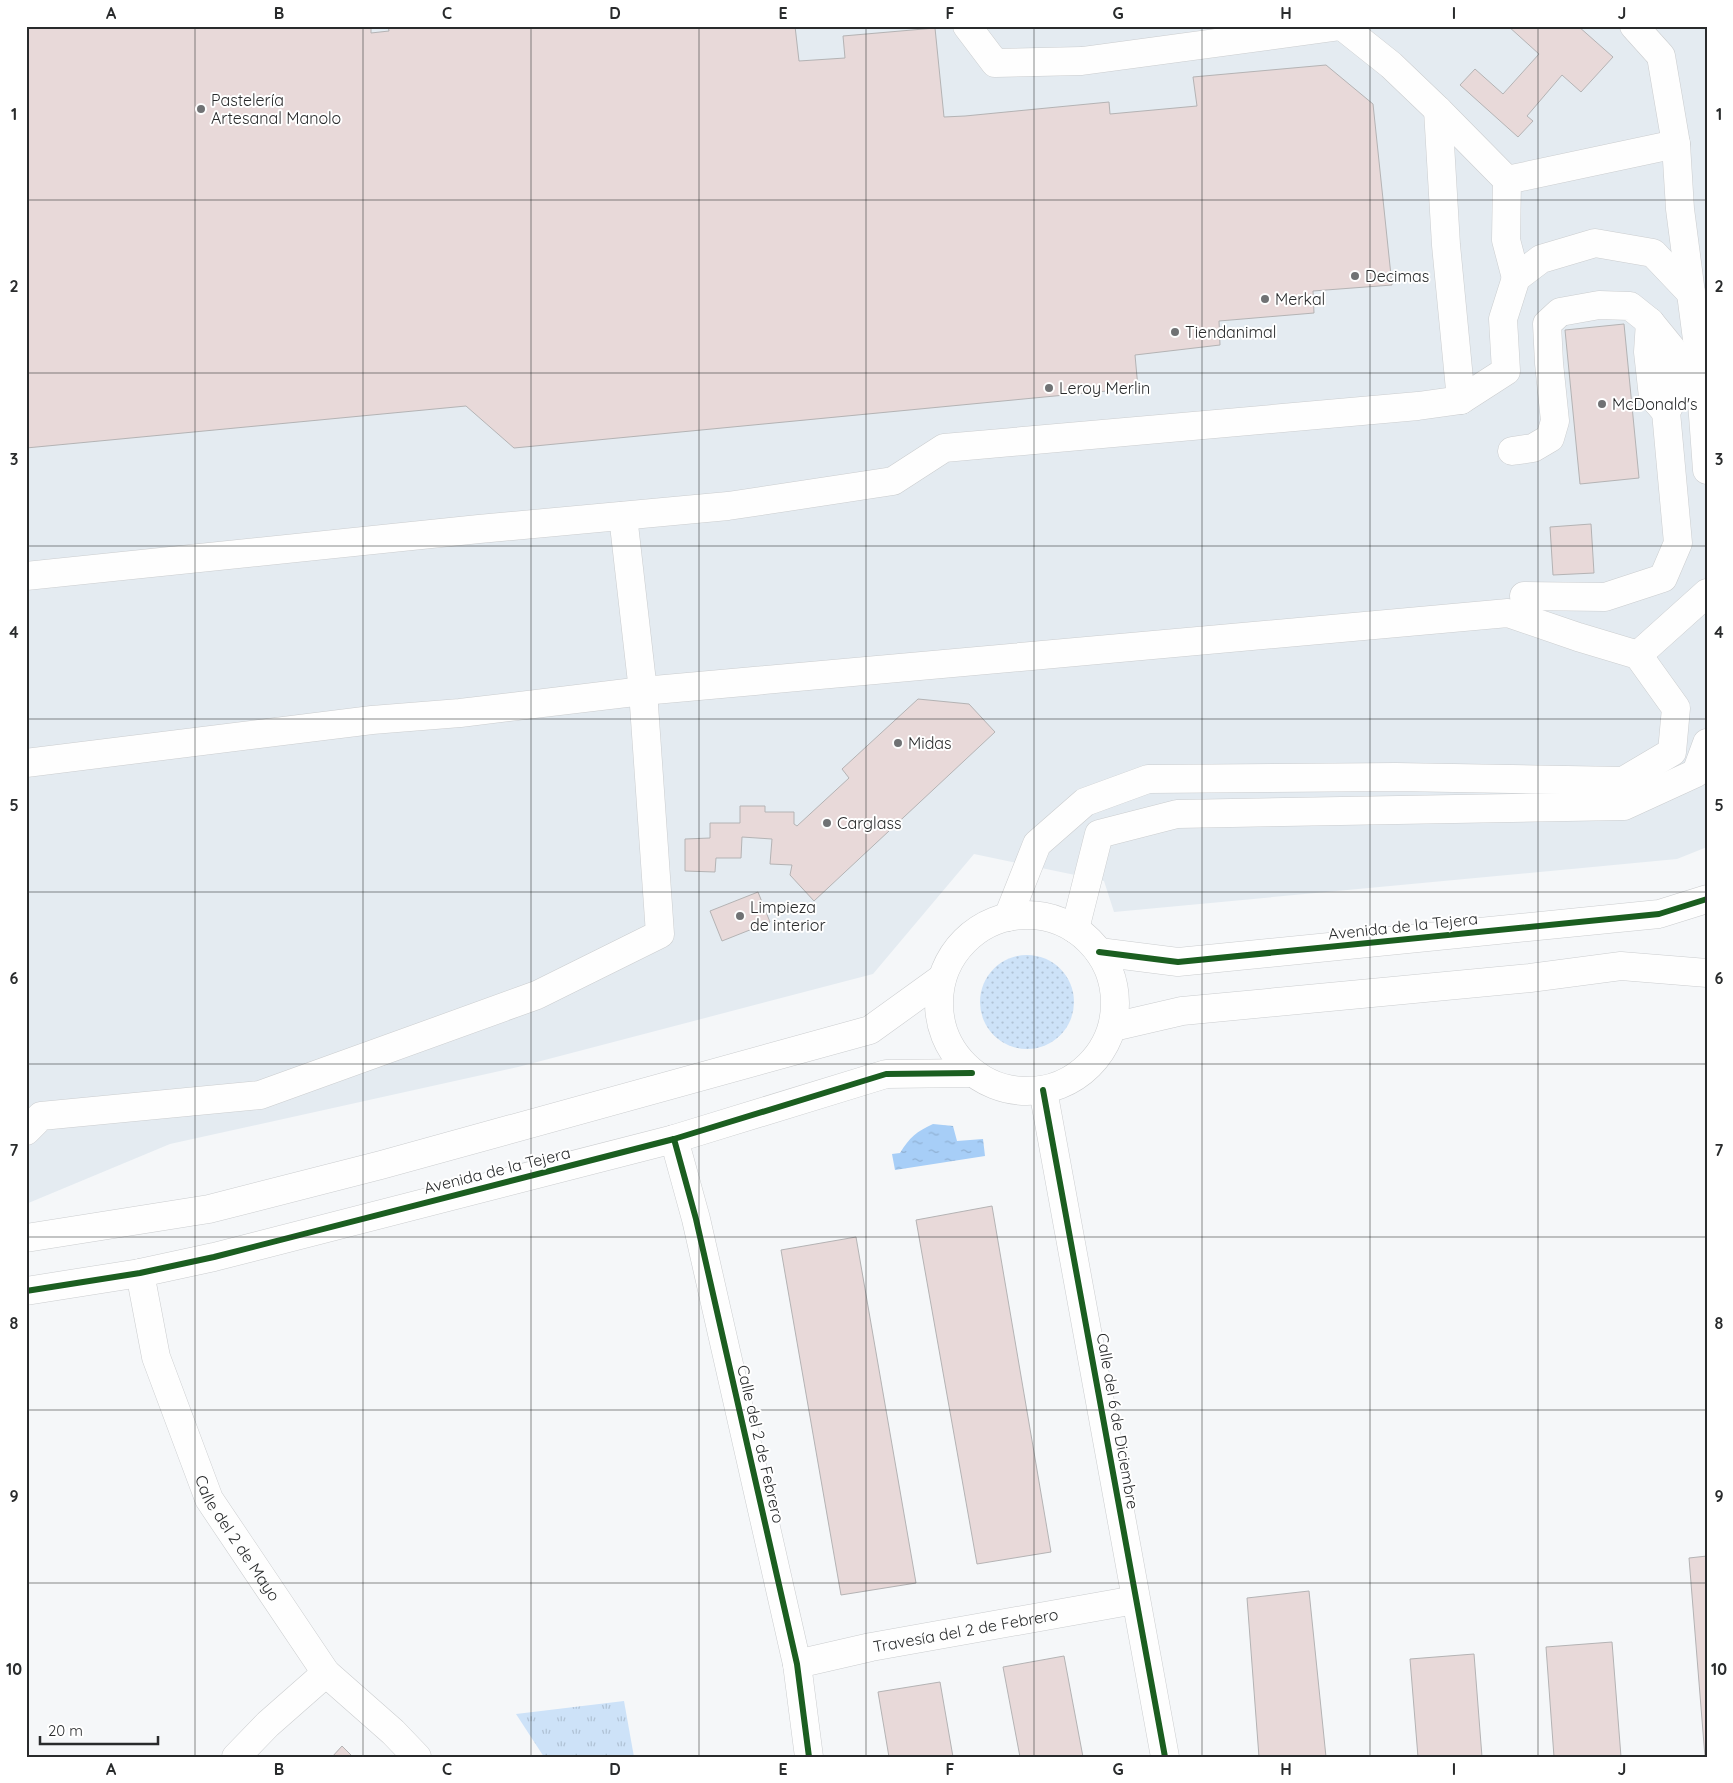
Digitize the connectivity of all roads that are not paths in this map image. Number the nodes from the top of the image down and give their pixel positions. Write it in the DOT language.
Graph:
graph roads {
  1 [pos="967,26"];
  2 [pos="1342,26"];
  3 [pos="1634,26"];
  4 [pos="1438,110"];
  5 [pos="1676,144"];
  6 [pos="1507,180"];
  7 [pos="1516,278"];
  8 [pos="1691,293"];
  9 [pos="1461,400"];
  10 [pos="1512,450"];
  11 [pos="1707,470"];
  12 [pos="623,516"];
  13 [pos="26,576"];
  14 [pos="1707,593"];
  15 [pos="1524,596"];
  16 [pos="1638,655"];
  17 [pos="643,691"];
  18 [pos="1707,744"];
  19 [pos="26,763"];
  20 [pos="1707,899"];
  21 [pos="1008,917"];
  22 [pos="1075,929"];
  23 [pos="1099,952"];
  24 [pos="1707,973"];
  25 [pos="942,978"];
  26 [pos="1113,1027"];
  27 [pos="972,1073"];
  28 [pos="1043,1090"];
  29 [pos="26,1132"];
  30 [pos="674,1139"];
  31 [pos="26,1238"];
  32 [pos="140,1273"];
  33 [pos="26,1291"];
  34 [pos="1135,1600"];
  35 [pos="797,1664"];
  36 [pos="326,1673"];
  37 [pos="236,1757"];
  38 [pos="417,1757"];
  39 [pos="809,1757"];
  40 [pos="1165,1757"];
  1 -- 2 [label="street"];
  2 -- 4 [label="street"];
  3 -- 5 [label="street"];
  4 -- 6 [label="street"];
  4 -- 9 [label="street"];
  5 -- 6 [label="street"];
  5 -- 8 [label="street"];
  6 -- 7 [label="street"];
  7 -- 8 [label="street"];
  7 -- 9 [label="street"];
  8 -- 11 [label="street"];
  9 -- 12 [label="street"];
  10 -- 15 [label="street"];
  12 -- 13 [label="street"];
  12 -- 17 [label="street"];
  14 -- 16 [label="street"];
  16 -- 17 [label="street"];
  16 -- 21 [label="street"];
  17 -- 19 [label="street"];
  17 -- 29 [label="street"];
  18 -- 22 [label="street"];
  20 -- 23 [label="street, Avenida de la Tejera"];
  21 -- 22 [label="street"];
  21 -- 25 [label="street"];
  22 -- 23 [label="street"];
  23 -- 26 [label="street"];
  24 -- 26 [label="street"];
  25 -- 27 [label="street"];
  25 -- 31 [label="street, Avenida de la Tejera"];
  26 -- 28 [label="street"];
  27 -- 28 [label="street"];
  27 -- 30 [label="street, Avenida de la Tejera"];
  28 -- 34 [label="street, Calle del 6 de Diciembre"];
  30 -- 32 [label="street, Avenida de la Tejera"];
  30 -- 35 [label="street, Calle del 2 de Febrero"];
  32 -- 33 [label="street, Avenida de la Tejera"];
  32 -- 36 [label="street, Calle del 2 de Mayo"];
  34 -- 35 [label="street, Travesía del 2 de Febrero"];
  34 -- 40 [label="street, Calle del 6 de Diciembre"];
  35 -- 39 [label="street, Calle del 2 de Febrero"];
  36 -- 37 [label="street"];
  36 -- 38 [label="street, Calle del 2 de Mayo"];
}
